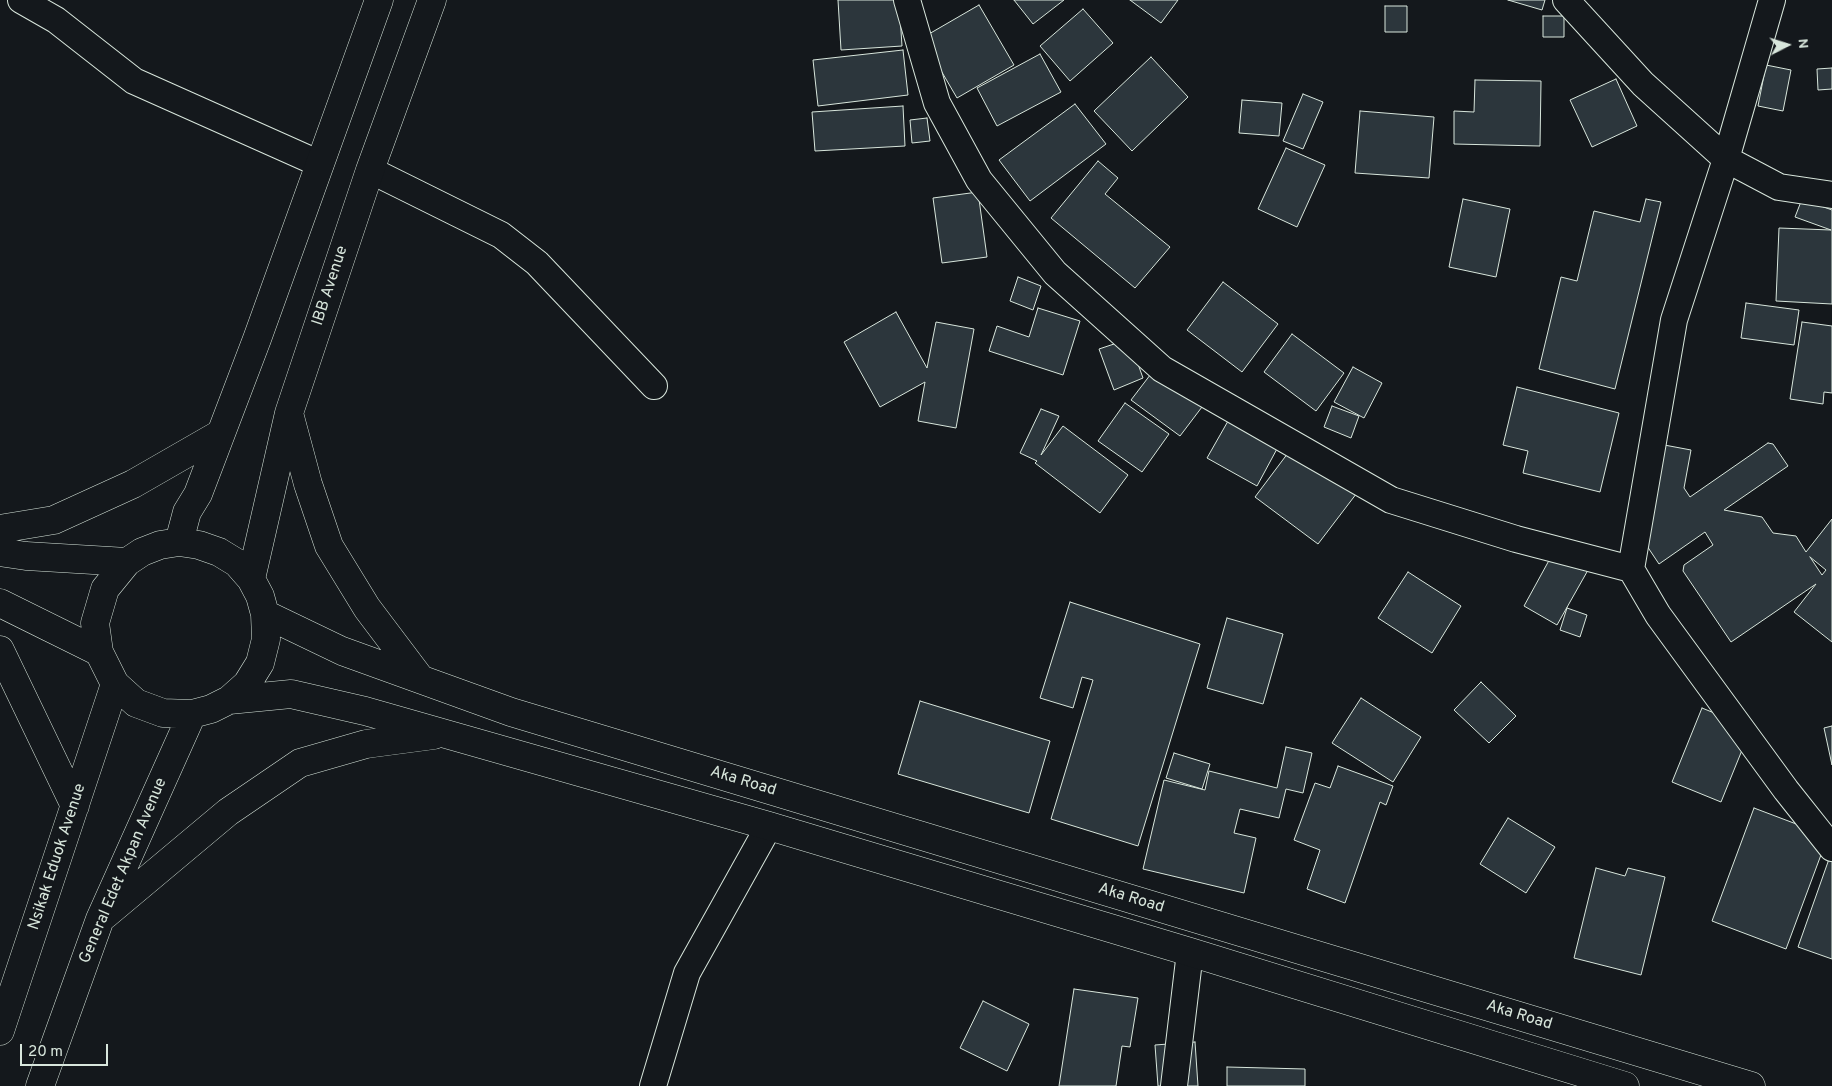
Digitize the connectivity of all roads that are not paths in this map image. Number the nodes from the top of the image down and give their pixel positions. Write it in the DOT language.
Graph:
graph roads {
  1 [pos="21,0"];
  2 [pos="379,0"];
  3 [pos="432,0"];
  4 [pos="907,0"];
  5 [pos="1566,0"];
  6 [pos="1772,0"];
  7 [pos="1726,159"];
  8 [pos="320,164"];
  9 [pos="370,170"];
  10 [pos="1832,196"];
  11 [pos="654,386"];
  12 [pos="289,413"];
  13 [pos="220,434"];
  14 [pos="0,529"];
  15 [pos="179,542"];
  16 [pos="0,552"];
  17 [pos="126,562"];
  18 [pos="1631,569"];
  19 [pos="251,579"];
  20 [pos="0,603"];
  21 [pos="265,614"];
  22 [pos="0,650"];
  23 [pos="99,652"];
  24 [pos="419,677"];
  25 [pos="115,684"];
  26 [pos="229,700"];
  27 [pos="192,714"];
  28 [pos="443,733"];
  29 [pos="76,806"];
  30 [pos="769,826"];
  31 [pos="1832,848"];
  32 [pos="100,919"];
  33 [pos="1190,952"];
  34 [pos="0,1031"];
  35 [pos="40,1086"];
  36 [pos="652,1086"];
  37 [pos="1174,1086"];
  38 [pos="1625,1086"];
  39 [pos="1751,1086"];
  1 -- 8 [label="street"];
  2 -- 8 [label="main road"];
  3 -- 9 [label="main road, IBB Avenue"];
  4 -- 18 [label="street"];
  5 -- 7 [label="street"];
  6 -- 7 [label="street"];
  7 -- 10 [label="street"];
  7 -- 18 [label="street"];
  8 -- 13 [label="main road"];
  9 -- 11 [label="street"];
  9 -- 12 [label="main road, IBB Avenue"];
  12 -- 19 [label="main road, IBB Avenue"];
  12 -- 24 [label="main road"];
  13 -- 14 [label="main road"];
  13 -- 15 [label="main road"];
  15 -- 17 [label="main road"];
  15 -- 19 [label="main road"];
  16 -- 17 [label="main road"];
  17 -- 23 [label="main road"];
  18 -- 31 [label="street"];
  19 -- 21 [label="main road"];
  20 -- 23 [label="main road"];
  21 -- 24 [label="main road, Aka Road"];
  21 -- 26 [label="main road"];
  22 -- 29 [label="main road"];
  23 -- 25 [label="main road"];
  24 -- 39 [label="main road, Aka Road"];
  25 -- 27 [label="main road"];
  25 -- 29 [label="main road, Nsikak Eduok Avenue"];
  26 -- 27 [label="main road"];
  26 -- 28 [label="main road, Aka Road"];
  27 -- 32 [label="main road, General Edet Akpan Avenue"];
  28 -- 30 [label="main road, Aka Road"];
  28 -- 32 [label="main road"];
  29 -- 34 [label="main road, Nsikak Eduok Avenue"];
  30 -- 33 [label="main road, Aka Road"];
  30 -- 36 [label="street"];
  32 -- 35 [label="main road, General Edet Akpan Avenue"];
  33 -- 37 [label="street"];
  33 -- 38 [label="main road, Aka Road"];
}
